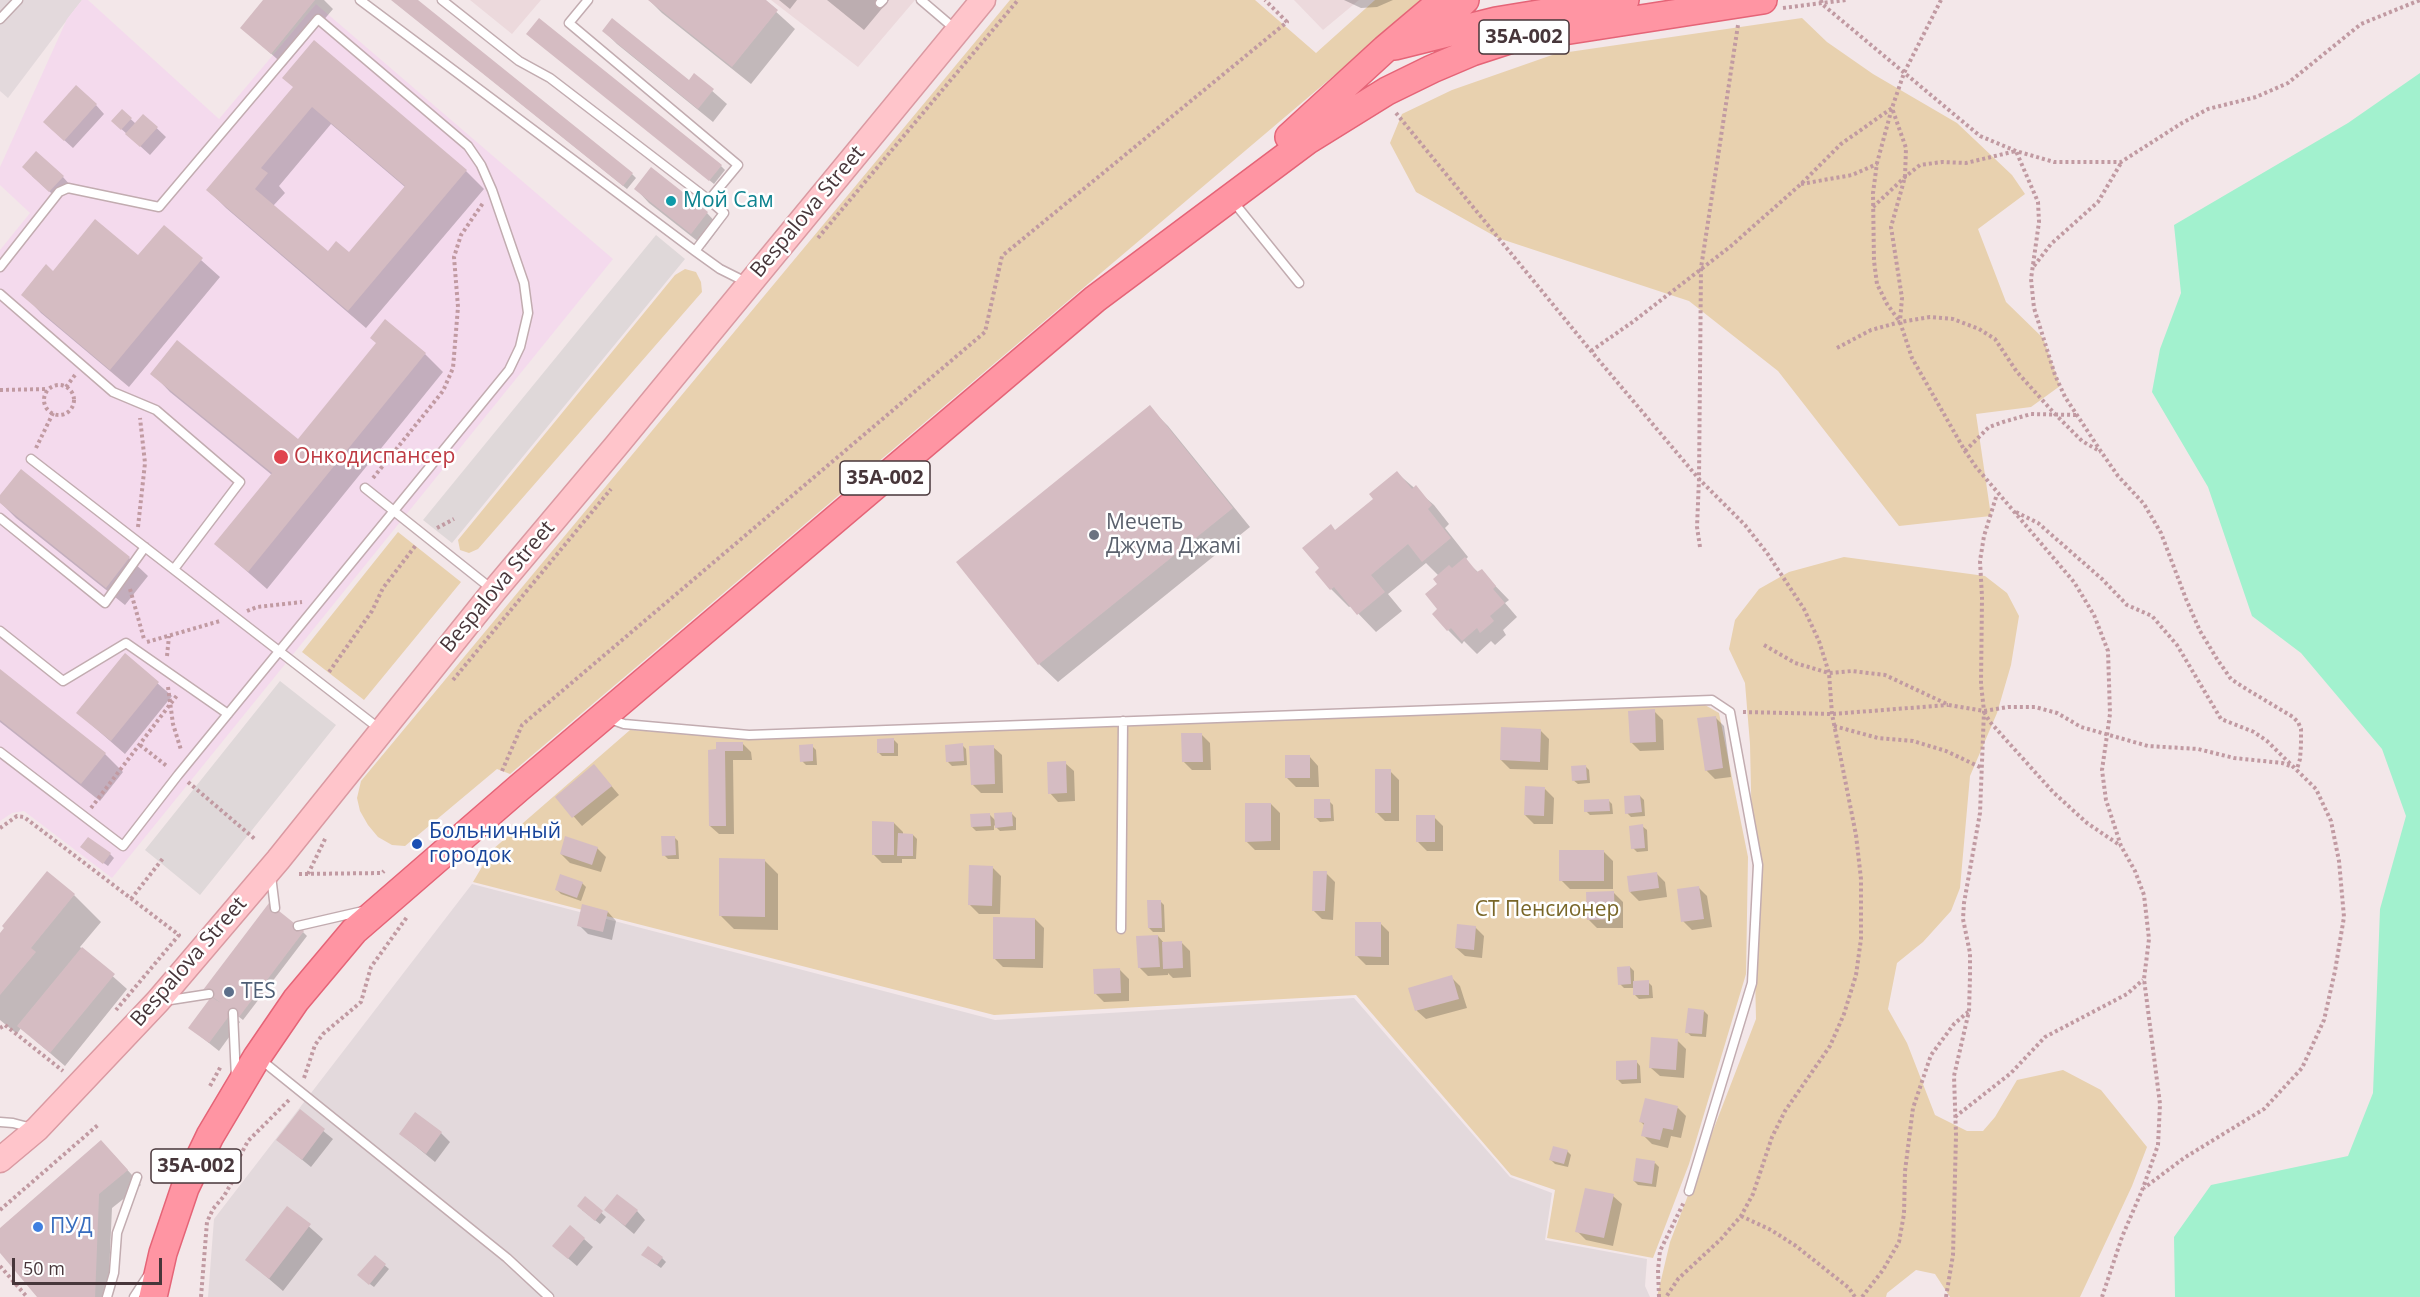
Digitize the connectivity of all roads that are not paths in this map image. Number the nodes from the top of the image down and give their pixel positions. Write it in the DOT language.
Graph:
graph roads {
  1 [pos="18,0"];
  2 [pos="360,0"];
  3 [pos="442,0"];
  4 [pos="588,0"];
  5 [pos="921,0"];
  6 [pos="983,0"];
  7 [pos="1443,0"];
  8 [pos="1466,0"];
  9 [pos="1625,0"];
  10 [pos="1763,0"];
  11 [pos="0,19"];
  12 [pos="957,31"];
  13 [pos="1424,37"];
  14 [pos="1385,49"];
  15 [pos="1308,141"];
  16 [pos="1230,197"];
  17 [pos="709,200"];
  18 [pos="1169,243"];
  19 [pos="695,250"];
  20 [pos="0,267"];
  21 [pos="1299,283"];
  22 [pos="749,284"];
  23 [pos="0,294"];
  24 [pos="31,459"];
  25 [pos="365,488"];
  26 [pos="393,511"];
  27 [pos="0,518"];
  28 [pos="145,547"];
  29 [pos="174,569"];
  30 [pos="494,591"];
  31 [pos="0,632"];
  32 [pos="280,650"];
  33 [pos="228,714"];
  34 [pos="604,717"];
  35 [pos="1123,721"];
  36 [pos="381,730"];
  37 [pos="0,752"];
  38 [pos="270,869"];
  39 [pos="275,908"];
  40 [pos="378,908"];
  41 [pos="298,926"];
  42 [pos="1122,929"];
  43 [pos="209,994"];
  44 [pos="158,1001"];
  45 [pos="233,1013"];
  46 [pos="257,1057"];
  47 [pos="237,1092"];
  48 [pos="0,1122"];
  49 [pos="37,1129"];
  50 [pos="0,1161"];
  51 [pos="137,1177"];
  52 [pos="1689,1191"];
  53 [pos="166,1245"];
  54 [pos="107,1297"];
  55 [pos="134,1297"];
  56 [pos="153,1297"];
  57 [pos="549,1297"];
  1 -- 11 [label="lane"];
  2 -- 19 [label="lane"];
  3 -- 17 [label="lane"];
  4 -- 17 [label="lane"];
  5 -- 12 [label="lane"];
  6 -- 12 [label="main road, Bespalova Street"];
  7 -- 14 [label="main road"];
  8 -- 13 [label="main road"];
  9 -- 13 [label="main road"];
  10 -- 15 [label="main road, 35А-002"];
  12 -- 22 [label="main road, Bespalova Street"];
  13 -- 14 [label="main road"];
  13 -- 15 [label="main road"];
  14 -- 18 [label="main road, 35А-002"];
  15 -- 16 [label="main road, 35А-002"];
  16 -- 18 [label="main road, 35А-002"];
  16 -- 21 [label="lane"];
  17 -- 19 [label="lane"];
  18 -- 34 [label="main road, 35А-002"];
  19 -- 22 [label="lane"];
  20 -- 26 [label="lane"];
  22 -- 30 [label="main road, Bespalova Street"];
  23 -- 29 [label="lane"];
  24 -- 28 [label="lane"];
  25 -- 26 [label="lane"];
  26 -- 30 [label="lane"];
  26 -- 32 [label="lane"];
  27 -- 28 [label="lane"];
  28 -- 29 [label="lane"];
  29 -- 32 [label="lane"];
  30 -- 36 [label="main road, Bespalova Street"];
  31 -- 33 [label="lane"];
  32 -- 33 [label="lane"];
  32 -- 36 [label="lane"];
  33 -- 37 [label="lane"];
  34 -- 35 [label="lane"];
  34 -- 40 [label="main road, 35А-002"];
  35 -- 42 [label="lane"];
  35 -- 52 [label="lane"];
  36 -- 38 [label="main road, Bespalova Street"];
  38 -- 39 [label="lane"];
  38 -- 44 [label="main road, Bespalova Street"];
  40 -- 41 [label="lane"];
  40 -- 46 [label="main road, 35А-002"];
  43 -- 44 [label="lane"];
  44 -- 49 [label="main road, Bespalova Street"];
  45 -- 47 [label="lane"];
  46 -- 47 [label="main road, 35А-002"];
  46 -- 57 [label="lane"];
  47 -- 53 [label="main road, 35А-002"];
  48 -- 49 [label="lane"];
  49 -- 50 [label="main road, Bespalova Street"];
  51 -- 54 [label="lane"];
  53 -- 55 [label="lane"];
  53 -- 56 [label="main road, 35А-002"];
}
